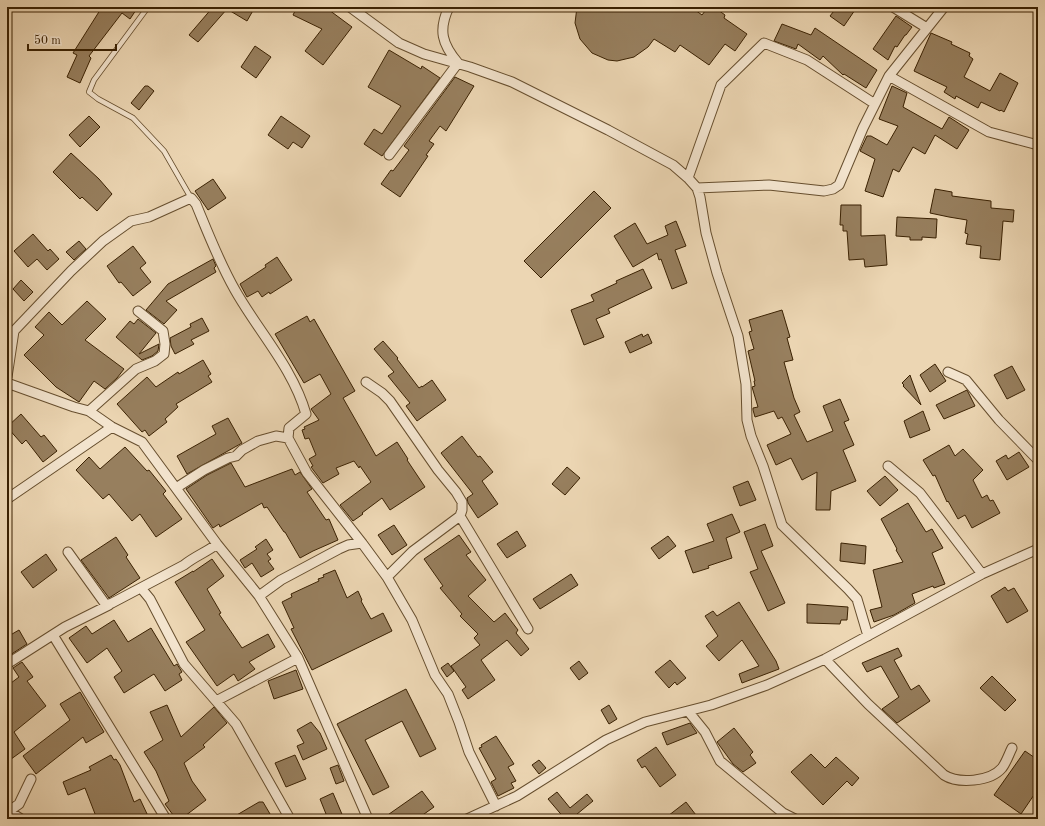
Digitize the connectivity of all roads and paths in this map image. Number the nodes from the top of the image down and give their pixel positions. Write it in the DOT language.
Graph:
graph roads {
  1 [pos="148,7"];
  2 [pos="350,7"];
  3 [pos="449,7"];
  4 [pos="893,7"];
  5 [pos="944,7"];
  6 [pos="927,28"];
  7 [pos="458,63"];
  8 [pos="889,76"];
  9 [pos="875,104"];
  10 [pos="1038,145"];
  11 [pos="389,154"];
  12 [pos="688,178"];
  13 [pos="697,188"];
  14 [pos="191,198"];
  15 [pos="138,311"];
  16 [pos="948,372"];
  17 [pos="7,377"];
  18 [pos="366,382"];
  19 [pos="7,383"];
  20 [pos="89,411"];
  21 [pos="112,427"];
  22 [pos="288,438"];
  23 [pos="1038,460"];
  24 [pos="888,466"];
  25 [pos="176,488"];
  26 [pos="7,499"];
  27 [pos="460,516"];
  28 [pos="362,543"];
  29 [pos="217,544"];
  30 [pos="1038,549"];
  31 [pos="68,552"];
  32 [pos="982,574"];
  33 [pos="387,577"];
  34 [pos="141,588"];
  35 [pos="259,596"];
  36 [pos="109,605"];
  37 [pos="528,629"];
  38 [pos="53,635"];
  39 [pos="868,636"];
  40 [pos="298,658"];
  41 [pos="825,658"];
  42 [pos="7,664"];
  43 [pos="216,701"];
  44 [pos="688,711"];
  45 [pos="1012,748"];
  46 [pos="31,779"];
  47 [pos="496,806"];
  48 [pos="8,811"];
  49 [pos="21,819"];
  50 [pos="166,819"];
  51 [pos="290,819"];
  52 [pos="368,819"];
  53 [pos="467,819"];
  54 [pos="796,819"];
  1 -- 14 [label="lane"];
  2 -- 7 [label="street"];
  3 -- 7 [label="street"];
  4 -- 6 [label="street"];
  5 -- 6 [label="street"];
  6 -- 8 [label="street"];
  7 -- 11 [label="street"];
  7 -- 12 [label="street"];
  8 -- 9 [label="street"];
  8 -- 10 [label="street"];
  9 -- 12 [label="street"];
  9 -- 13 [label="street"];
  12 -- 13 [label="street"];
  13 -- 39 [label="street"];
  14 -- 17 [label="street"];
  14 -- 22 [label="street"];
  15 -- 20 [label="street"];
  16 -- 23 [label="street"];
  18 -- 27 [label="street"];
  19 -- 20 [label="street"];
  20 -- 21 [label="street"];
  21 -- 25 [label="street"];
  21 -- 26 [label="street"];
  22 -- 25 [label="street"];
  22 -- 28 [label="street"];
  24 -- 32 [label="street"];
  25 -- 29 [label="street"];
  27 -- 33 [label="street"];
  27 -- 37 [label="street"];
  28 -- 33 [label="street"];
  28 -- 35 [label="street"];
  29 -- 34 [label="street"];
  29 -- 35 [label="street"];
  30 -- 32 [label="street"];
  31 -- 36 [label="street"];
  32 -- 39 [label="street"];
  33 -- 47 [label="street"];
  34 -- 36 [label="street"];
  34 -- 43 [label="street"];
  35 -- 40 [label="street"];
  36 -- 38 [label="street"];
  38 -- 42 [label="street"];
  38 -- 50 [label="street"];
  39 -- 41 [label="street"];
  40 -- 43 [label="street"];
  40 -- 52 [label="street"];
  41 -- 44 [label="street"];
  41 -- 45 [label="street"];
  43 -- 51 [label="street"];
  44 -- 47 [label="street"];
  44 -- 54 [label="street"];
  46 -- 48 [label="street"];
  47 -- 53 [label="street"];
  48 -- 49 [label="street"];
}
